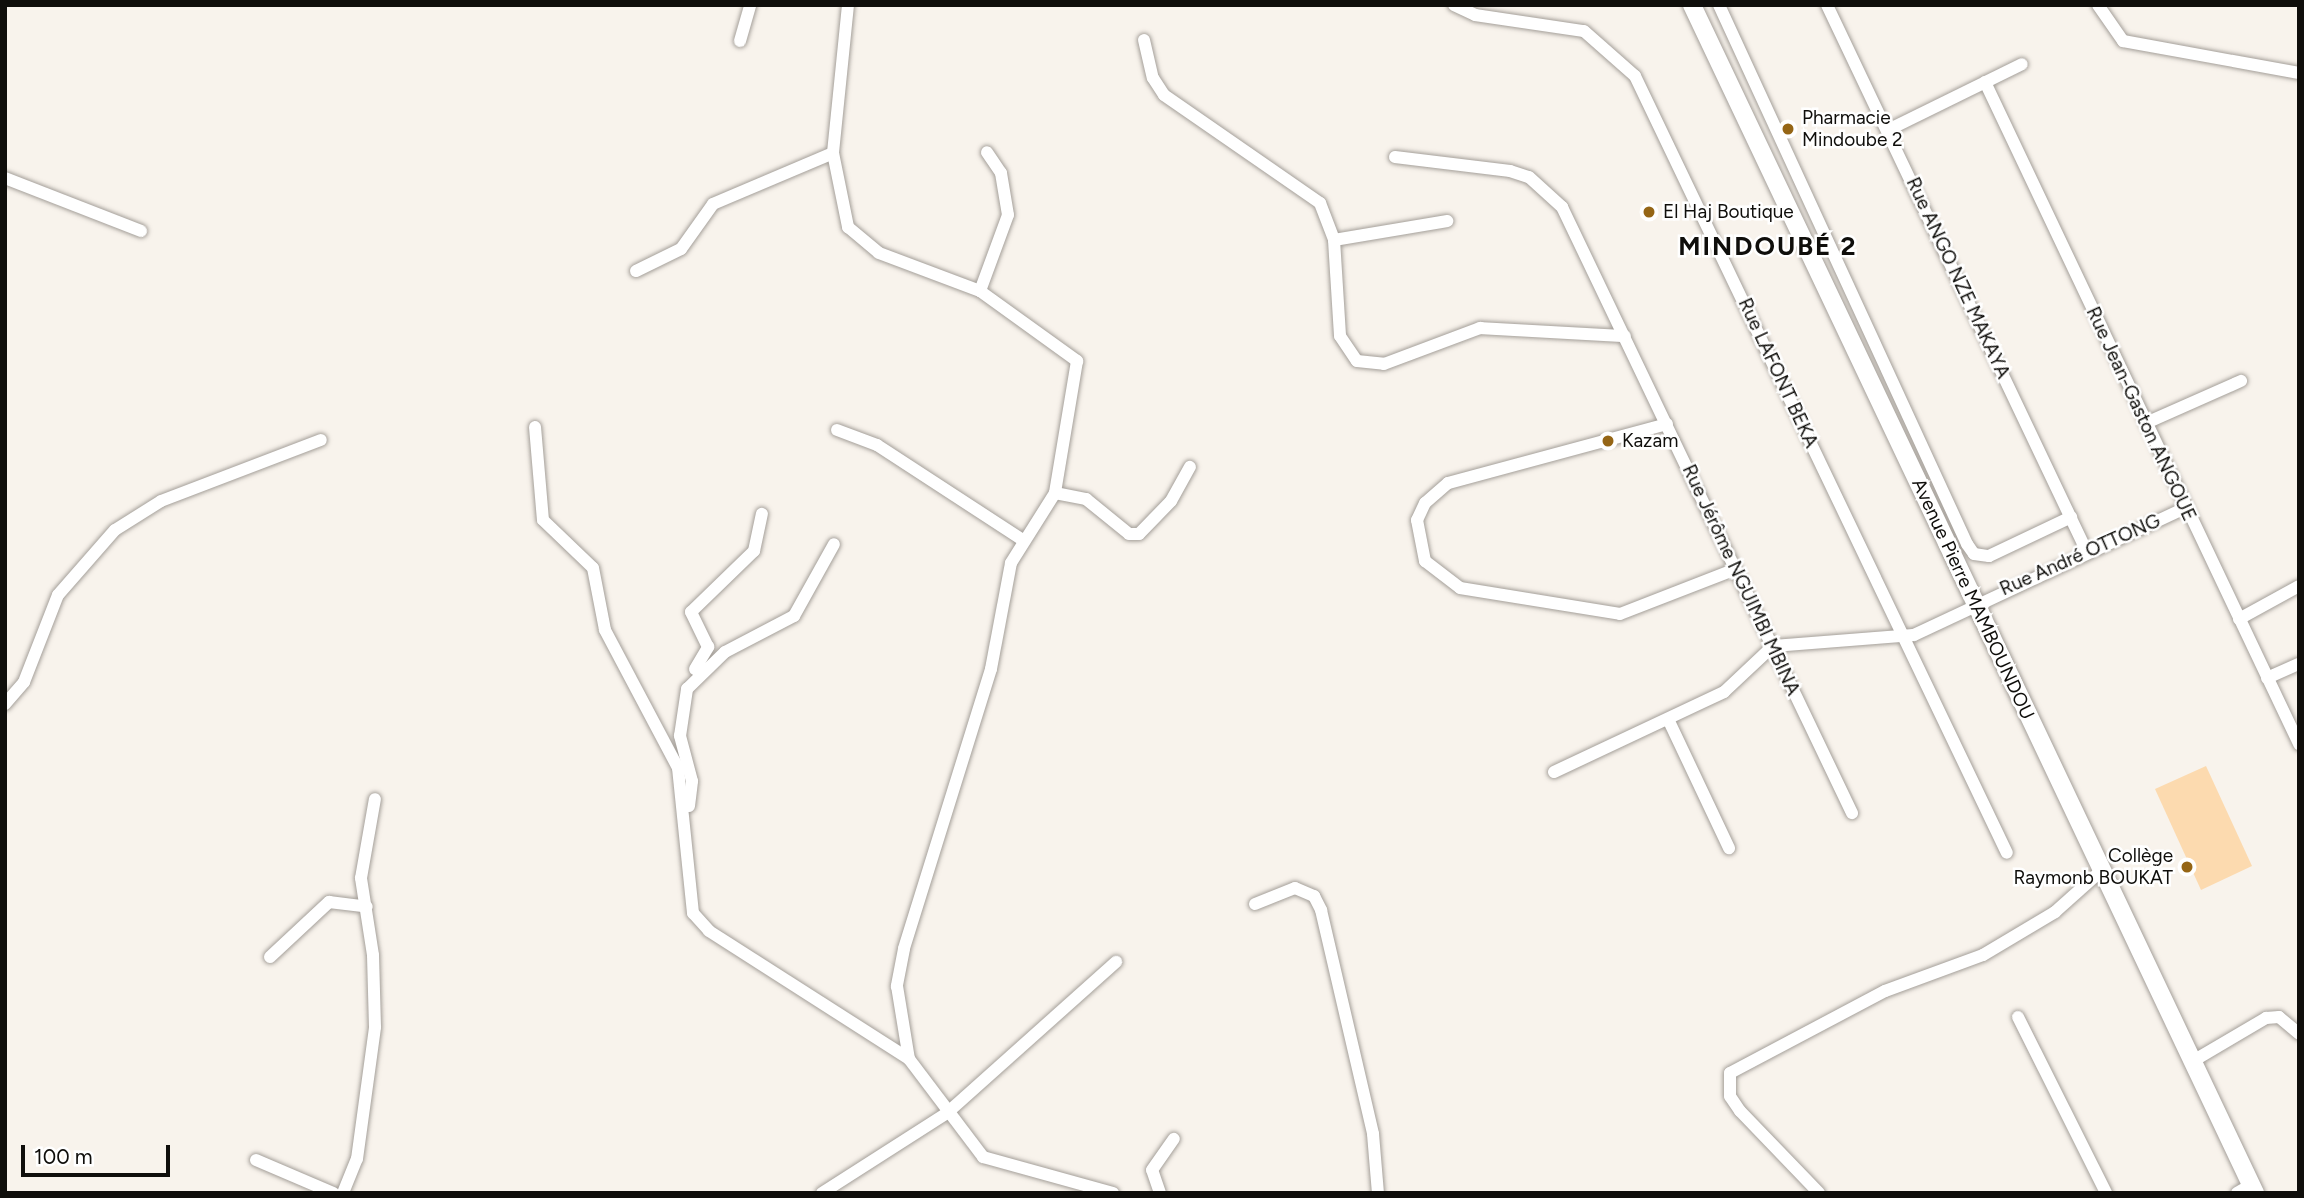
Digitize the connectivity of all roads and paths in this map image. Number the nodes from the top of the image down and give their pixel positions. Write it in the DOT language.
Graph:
graph roads {
  1 [pos="750,5"];
  2 [pos="848,5"];
  3 [pos="1454,5"];
  4 [pos="1692,5"];
  5 [pos="1719,5"];
  6 [pos="1827,5"];
  7 [pos="2098,5"];
  8 [pos="1144,40"];
  9 [pos="740,41"];
  10 [pos="2022,64"];
  11 [pos="2299,73"];
  12 [pos="1985,82"];
  13 [pos="1888,130"];
  14 [pos="987,152"];
  15 [pos="833,153"];
  16 [pos="1395,157"];
  17 [pos="5,178"];
  18 [pos="1447,220"];
  19 [pos="141,231"];
  20 [pos="1334,240"];
  21 [pos="636,271"];
  22 [pos="980,291"];
  23 [pos="1625,336"];
  24 [pos="2241,381"];
  25 [pos="2146,423"];
  26 [pos="1667,424"];
  27 [pos="535,427"];
  28 [pos="837,430"];
  29 [pos="321,440"];
  30 [pos="1190,467"];
  31 [pos="1055,493"];
  32 [pos="2185,508"];
  33 [pos="762,514"];
  34 [pos="2071,517"];
  35 [pos="1023,540"];
  36 [pos="834,544"];
  37 [pos="2087,552"];
  38 [pos="1735,569"];
  39 [pos="2299,586"];
  40 [pos="1975,604"];
  41 [pos="2239,620"];
  42 [pos="1902,638"];
  43 [pos="1773,646"];
  44 [pos="2299,664"];
  45 [pos="696,675"];
  46 [pos="2267,678"];
  47 [pos="5,704"];
  48 [pos="1668,719"];
  49 [pos="2299,744"];
  50 [pos="1554,772"];
  51 [pos="375,799"];
  52 [pos="687,809"];
  53 [pos="1852,813"];
  54 [pos="1729,848"];
  55 [pos="2007,853"];
  56 [pos="2102,870"];
  57 [pos="1255,904"];
  58 [pos="366,907"];
  59 [pos="270,957"];
  60 [pos="1116,962"];
  61 [pos="2018,1017"];
  62 [pos="2299,1034"];
  63 [pos="909,1059"];
  64 [pos="2193,1061"];
  65 [pos="947,1114"];
  66 [pos="1174,1139"];
  67 [pos="256,1160"];
  68 [pos="2247,1190"];
  69 [pos="333,1193"];
  70 [pos="343,1193"];
  71 [pos="822,1193"];
  72 [pos="1112,1193"];
  73 [pos="1160,1193"];
  74 [pos="1378,1193"];
  75 [pos="1819,1193"];
  76 [pos="2106,1193"];
  1 -- 9 [label="street"];
  2 -- 15 [label="street"];
  3 -- 42 [label="street, Rue LAFONT BEKA"];
  4 -- 40 [label="street, Avenue Pierre MAMBOUNDOU"];
  5 -- 34 [label="street"];
  6 -- 13 [label="street, Rue ANGO NZE MAKAYA"];
  7 -- 11 [label="street"];
  8 -- 20 [label="street"];
  10 -- 12 [label="street"];
  12 -- 13 [label="street"];
  12 -- 25 [label="street, Rue Jean-Gaston ANGOUE"];
  13 -- 34 [label="street, Rue ANGO NZE MAKAYA"];
  14 -- 22 [label="street"];
  15 -- 21 [label="street"];
  15 -- 22 [label="street"];
  16 -- 23 [label="street, Rue Jérôme NGUIMBI MBINA"];
  17 -- 19 [label="street"];
  18 -- 20 [label="street"];
  20 -- 23 [label="street"];
  22 -- 31 [label="street"];
  23 -- 26 [label="street, Rue Jérôme NGUIMBI MBINA"];
  24 -- 25 [label="street"];
  25 -- 32 [label="street, Rue Jean-Gaston ANGOUE"];
  26 -- 38 [label="street, Rue Jérôme NGUIMBI MBINA"];
  26 -- 38 [label="street"];
  27 -- 52 [label="street"];
  28 -- 35 [label="street"];
  29 -- 47 [label="street"];
  30 -- 31 [label="street"];
  31 -- 35 [label="street"];
  32 -- 37 [label="street, Rue André OTTONG"];
  32 -- 41 [label="street, Rue Jean-Gaston ANGOUE"];
  33 -- 45 [label="street"];
  34 -- 37 [label="street, Rue ANGO NZE MAKAYA"];
  35 -- 63 [label="street"];
  36 -- 45 [label="street"];
  37 -- 40 [label="street, Rue André OTTONG"];
  38 -- 43 [label="street, Rue Jérôme NGUIMBI MBINA"];
  39 -- 41 [label="street"];
  40 -- 42 [label="street, Rue André OTTONG"];
  40 -- 56 [label="street, Avenue Pierre MAMBOUNDOU"];
  41 -- 46 [label="street, Rue Jean-Gaston ANGOUE"];
  42 -- 43 [label="street"];
  42 -- 55 [label="street, Rue LAFONT BEKA"];
  43 -- 48 [label="street"];
  43 -- 53 [label="street, Rue Jérôme NGUIMBI MBINA"];
  44 -- 46 [label="street"];
  45 -- 52 [label="street"];
  46 -- 49 [label="street, Rue Jean-Gaston ANGOUE"];
  48 -- 50 [label="street"];
  48 -- 54 [label="street"];
  51 -- 58 [label="street"];
  52 -- 63 [label="street"];
  56 -- 64 [label="street, Avenue Pierre MAMBOUNDOU"];
  56 -- 75 [label="street"];
  57 -- 74 [label="street"];
  58 -- 59 [label="street"];
  58 -- 70 [label="street"];
  60 -- 65 [label="street"];
  61 -- 76 [label="street"];
  62 -- 64 [label="street"];
  63 -- 65 [label="street"];
  64 -- 68 [label="street, Avenue Pierre MAMBOUNDOU"];
  65 -- 71 [label="street"];
  65 -- 72 [label="street"];
  66 -- 73 [label="street"];
  67 -- 69 [label="street"];
}
